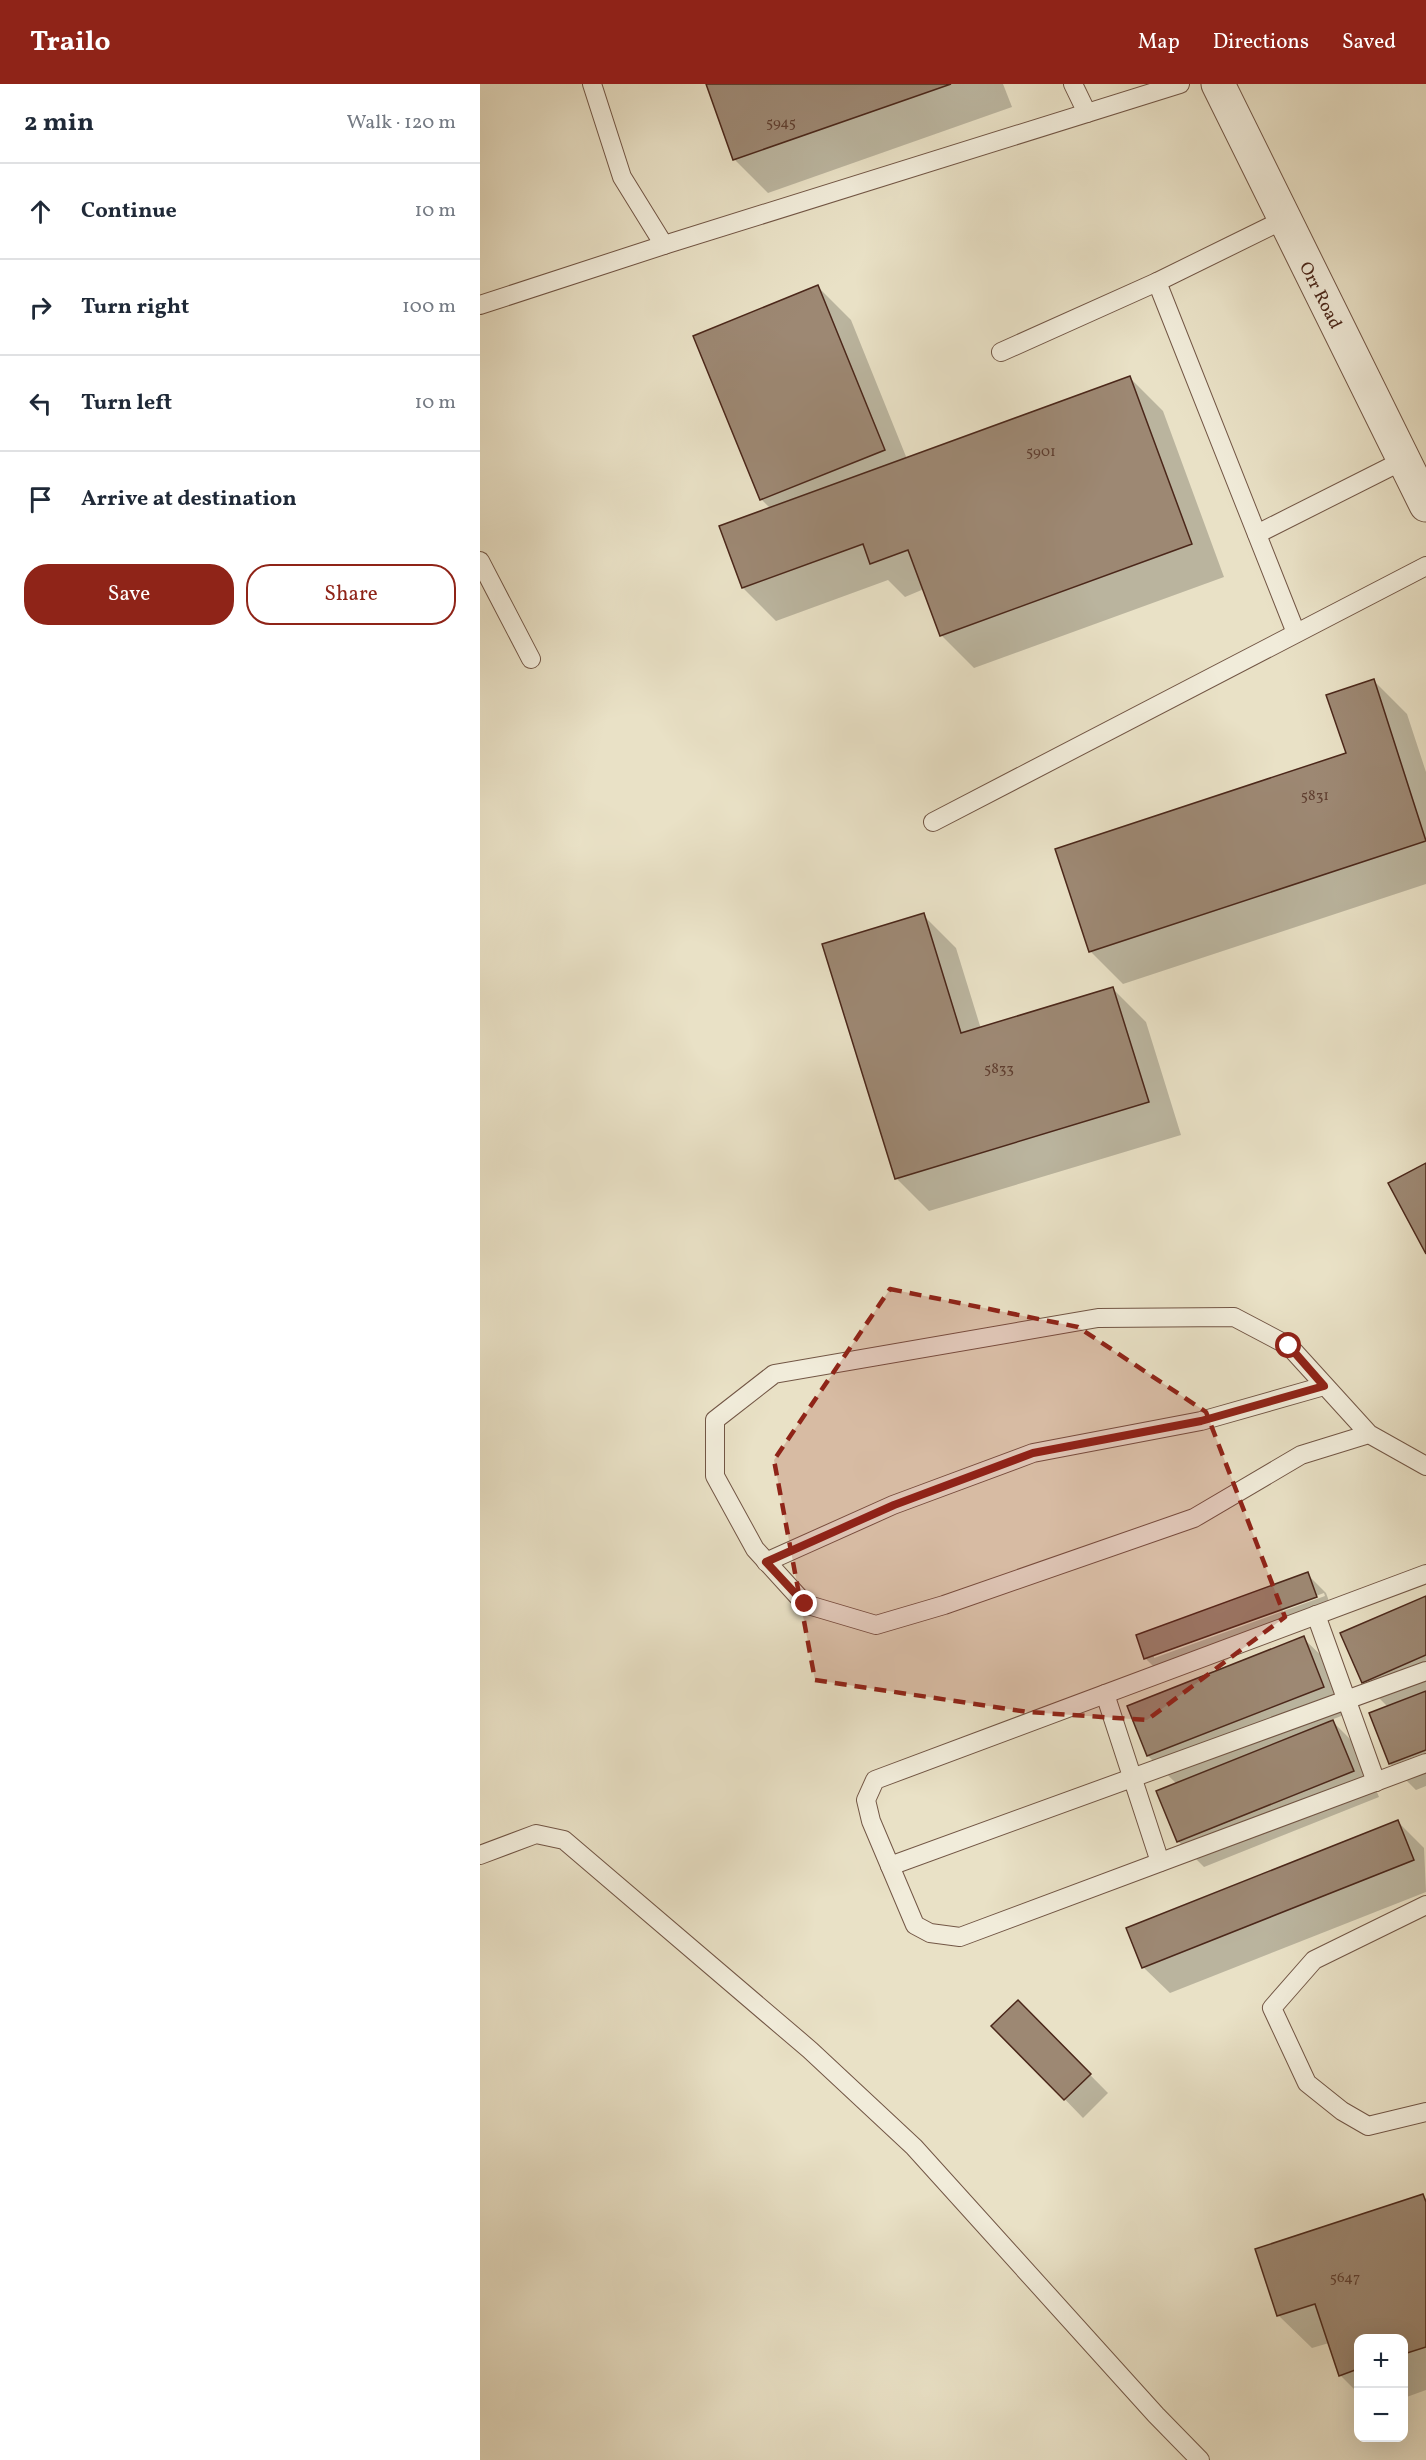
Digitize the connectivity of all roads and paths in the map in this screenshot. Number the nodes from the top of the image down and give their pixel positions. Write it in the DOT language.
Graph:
graph roads {
  1 [pos="592,84"];
  2 [pos="1073,84"];
  3 [pos="1180,84"];
  4 [pos="1218,84"];
  5 [pos="1087,113"];
  6 [pos="1283,220"];
  7 [pos="664,245"];
  8 [pos="1157,282"];
  9 [pos="480,305"];
  10 [pos="1001,352"];
  11 [pos="1404,460"];
  12 [pos="1426,505"];
  13 [pos="1257,534"];
  14 [pos="480,561"];
  15 [pos="1426,566"];
  16 [pos="1296,633"];
  17 [pos="531,658"];
  18 [pos="933,822"];
  19 [pos="1324,1386"];
  20 [pos="1369,1434"];
  21 [pos="1426,1466"];
  22 [pos="766,1562"];
  23 [pos="1426,1574"];
  24 [pos="1316,1615"];
  25 [pos="1426,1671"];
  26 [pos="1105,1694"];
  27 [pos="1346,1700"];
  28 [pos="1426,1763"];
  29 [pos="1132,1778"];
  30 [pos="1376,1782"];
  31 [pos="480,1854"];
  32 [pos="1160,1862"];
  33 [pos="890,1866"];
  34 [pos="1426,1905"];
  35 [pos="1426,2112"];
  36 [pos="1200,2460"];
  1 -- 7 [label="lane"];
  2 -- 5 [label="lane"];
  3 -- 5 [label="lane"];
  4 -- 6 [label="street, Orr Road"];
  5 -- 7 [label="lane"];
  6 -- 8 [label="lane"];
  6 -- 11 [label="street, Orr Road"];
  7 -- 9 [label="lane"];
  8 -- 10 [label="lane"];
  8 -- 13 [label="lane"];
  11 -- 12 [label="street, Orr Road"];
  11 -- 13 [label="lane"];
  13 -- 16 [label="lane"];
  14 -- 17 [label="lane"];
  15 -- 16 [label="lane"];
  16 -- 18 [label="lane"];
  19 -- 20 [label="lane"];
  19 -- 22 [label="lane"];
  19 -- 22 [label="lane"];
  20 -- 21 [label="lane"];
  20 -- 22 [label="lane"];
  23 -- 24 [label="lane"];
  24 -- 26 [label="lane"];
  24 -- 27 [label="lane"];
  25 -- 27 [label="lane"];
  26 -- 29 [label="lane"];
  26 -- 33 [label="lane"];
  27 -- 29 [label="lane"];
  27 -- 30 [label="lane"];
  28 -- 30 [label="lane"];
  29 -- 32 [label="lane"];
  29 -- 33 [label="lane"];
  30 -- 32 [label="lane"];
  31 -- 36 [label="lane"];
  32 -- 33 [label="lane"];
  34 -- 35 [label="lane"];
}
